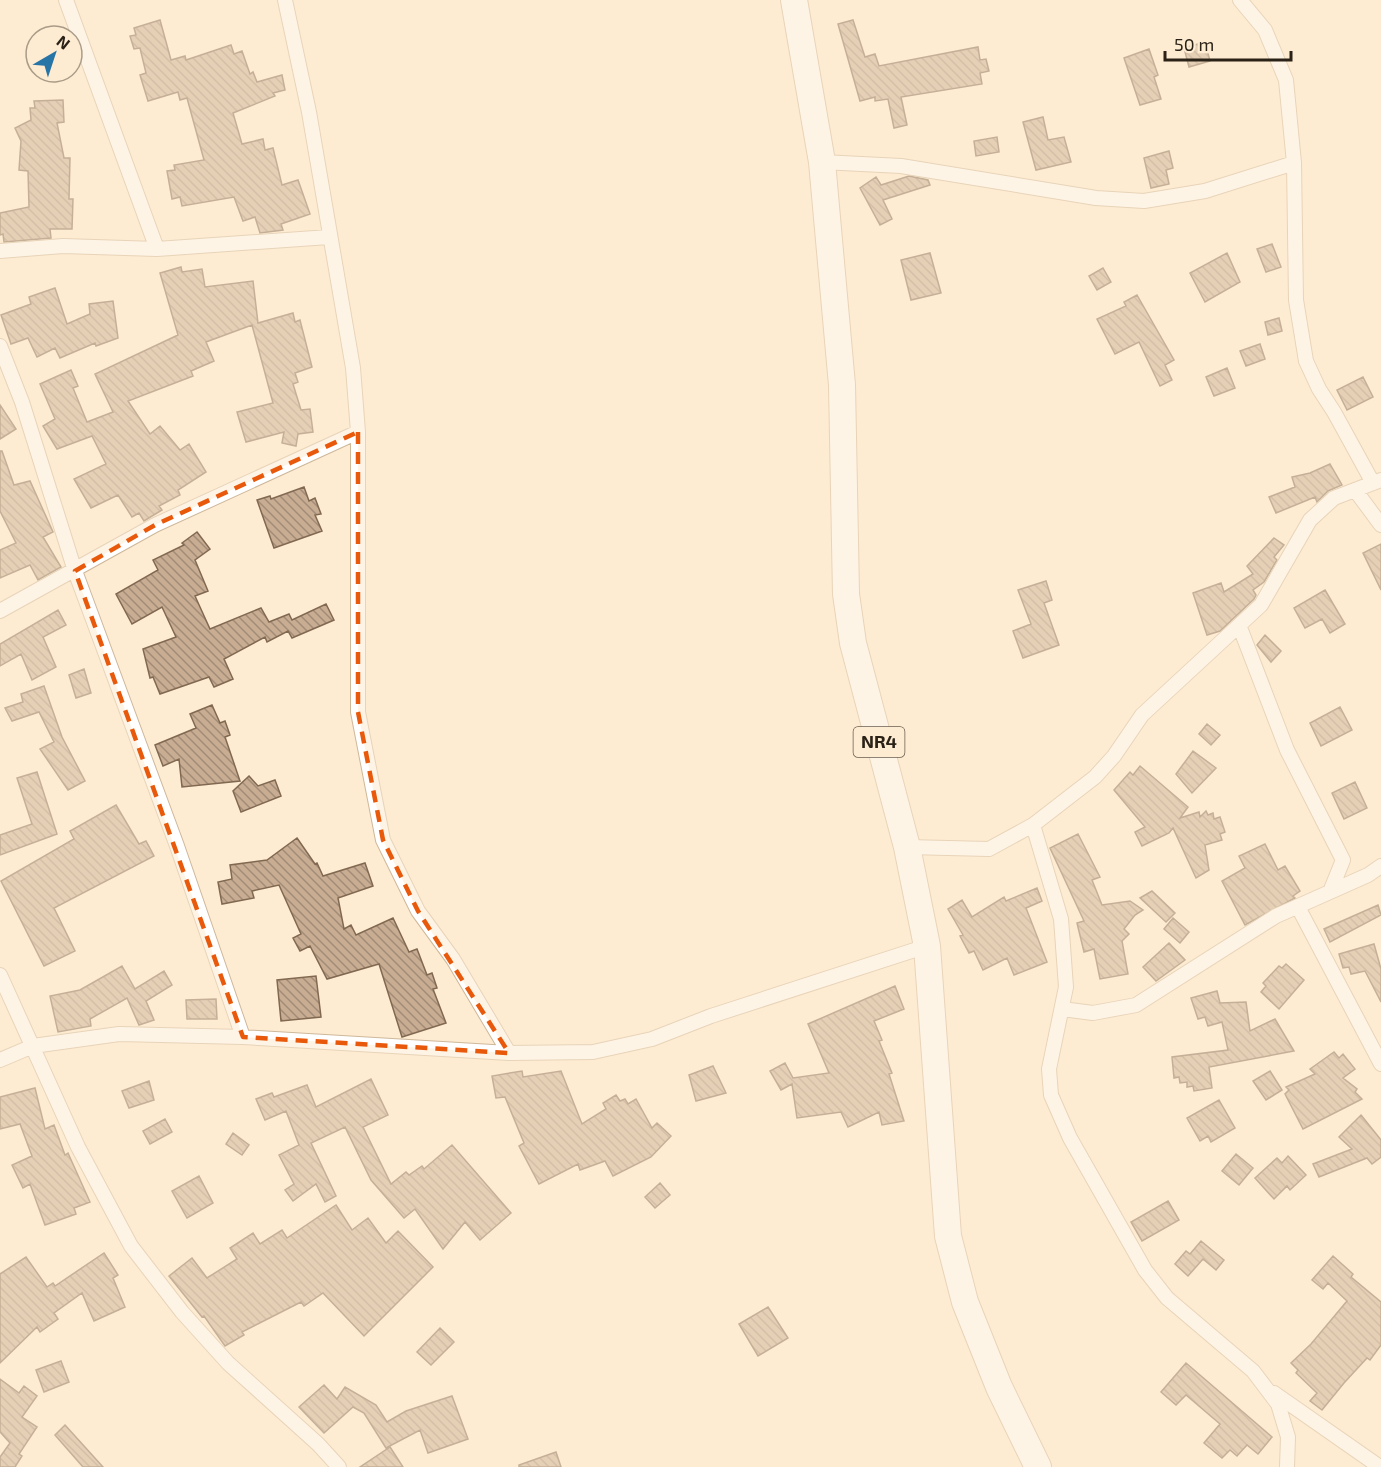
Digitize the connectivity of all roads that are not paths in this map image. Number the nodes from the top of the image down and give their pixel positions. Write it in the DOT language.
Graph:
graph roads {
  1 [pos="66,0"];
  2 [pos="285,0"];
  3 [pos="794,0"];
  4 [pos="1240,0"];
  5 [pos="822,162"];
  6 [pos="1294,163"];
  7 [pos="329,237"];
  8 [pos="157,249"];
  9 [pos="0,251"];
  10 [pos="0,346"];
  11 [pos="358,432"];
  12 [pos="1377,481"];
  13 [pos="1355,490"];
  14 [pos="1381,525"];
  15 [pos="75,571"];
  16 [pos="0,611"];
  17 [pos="1239,625"];
  18 [pos="1034,825"];
  19 [pos="907,847"];
  20 [pos="1381,866"];
  21 [pos="1330,892"];
  22 [pos="1298,907"];
  23 [pos="927,946"];
  24 [pos="0,975"];
  25 [pos="1062,1008"];
  26 [pos="243,1037"];
  27 [pos="33,1046"];
  28 [pos="509,1053"];
  29 [pos="0,1060"];
  30 [pos="1381,1064"];
  31 [pos="1265,1386"];
  32 [pos="339,1467"];
  33 [pos="1038,1467"];
  34 [pos="1287,1467"];
  35 [pos="1380,1467"];
  1 -- 8 [label="street"];
  2 -- 7 [label="street"];
  3 -- 5 [label="highway, NR4"];
  4 -- 6 [label="street"];
  5 -- 6 [label="street"];
  5 -- 19 [label="highway, NR4"];
  6 -- 12 [label="street"];
  7 -- 8 [label="street"];
  7 -- 11 [label="street"];
  8 -- 9 [label="street"];
  10 -- 15 [label="street"];
  11 -- 15 [label="street"];
  11 -- 28 [label="street"];
  12 -- 13 [label="street"];
  13 -- 14 [label="street"];
  13 -- 17 [label="street"];
  15 -- 16 [label="street"];
  15 -- 26 [label="street"];
  17 -- 18 [label="street"];
  17 -- 21 [label="street"];
  18 -- 19 [label="street"];
  18 -- 25 [label="street"];
  19 -- 23 [label="highway, NR4"];
  20 -- 21 [label="street"];
  21 -- 22 [label="street"];
  22 -- 25 [label="street"];
  22 -- 30 [label="street"];
  23 -- 28 [label="street"];
  23 -- 33 [label="highway, NR4"];
  24 -- 27 [label="street"];
  25 -- 31 [label="street"];
  26 -- 27 [label="street"];
  26 -- 28 [label="street"];
  27 -- 29 [label="street"];
  27 -- 32 [label="street"];
  31 -- 34 [label="street"];
  31 -- 35 [label="street"];
}
